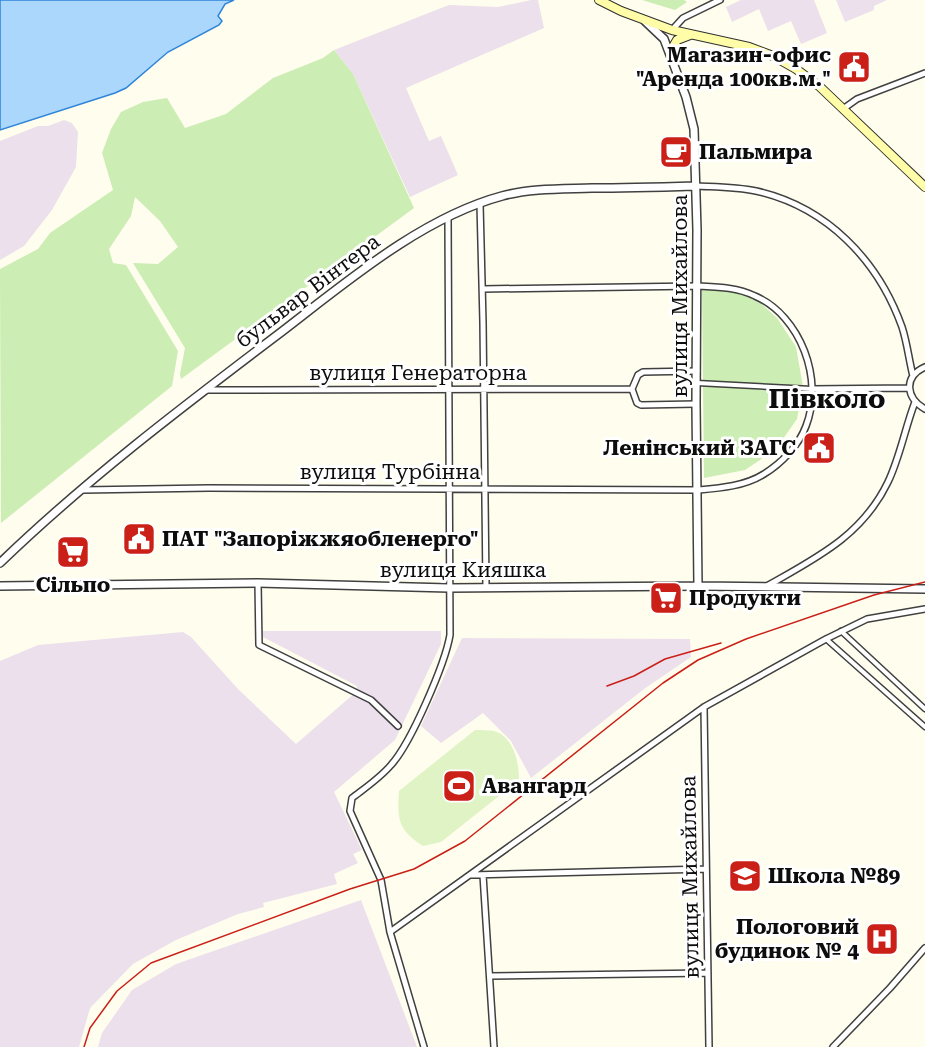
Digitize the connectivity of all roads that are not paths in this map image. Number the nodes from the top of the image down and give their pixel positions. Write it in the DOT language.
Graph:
graph roads {
  1 [pos="600,0"];
  2 [pos="720,0"];
  3 [pos="643,20"];
  4 [pos="672,30"];
  5 [pos="691,35"];
  6 [pos="670,52"];
  7 [pos="925,72"];
  8 [pos="843,110"];
  9 [pos="696,186"];
  10 [pos="925,187"];
  11 [pos="480,204"];
  12 [pos="448,218"];
  13 [pos="697,286"];
  14 [pos="483,289"];
  15 [pos="925,367"];
  16 [pos="697,371"];
  17 [pos="913,376"];
  18 [pos="697,383"];
  19 [pos="448,388"];
  20 [pos="484,388"];
  21 [pos="812,388"];
  22 [pos="909,388"];
  23 [pos="632,389"];
  24 [pos="205,390"];
  25 [pos="915,402"];
  26 [pos="696,404"];
  27 [pos="925,409"];
  28 [pos="448,489"];
  29 [pos="486,489"];
  30 [pos="83,490"];
  31 [pos="698,490"];
  32 [pos="0,563"];
  33 [pos="258,583"];
  34 [pos="0,586"];
  35 [pos="698,586"];
  36 [pos="486,587"];
  37 [pos="765,587"];
  38 [pos="449,588"];
  39 [pos="925,589"];
  40 [pos="925,609"];
  41 [pos="841,631"];
  42 [pos="826,639"];
  43 [pos="704,707"];
  44 [pos="925,709"];
  45 [pos="398,726"];
  46 [pos="925,727"];
  47 [pos="706,869"];
  48 [pos="470,875"];
  49 [pos="483,875"];
  50 [pos="390,932"];
  51 [pos="925,948"];
  52 [pos="708,973"];
  53 [pos="490,976"];
  54 [pos="835,1045"];
  55 [pos="424,1047"];
  56 [pos="494,1047"];
  57 [pos="709,1047"];
  58 [pos="843,1047"];
  1 -- 3 [label="main road"];
  2 -- 4 [label="street"];
  3 -- 4 [label="main road"];
  3 -- 6 [label="street, вулиця Михайлова"];
  4 -- 5 [label="main road"];
  5 -- 6 [label="main road"];
  5 -- 8 [label="main road"];
  6 -- 9 [label="street, вулиця Михайлова"];
  7 -- 8 [label="street"];
  8 -- 10 [label="main road"];
  9 -- 11 [label="street, бульвар Вінтера"];
  9 -- 13 [label="street, вулиця Михайлова"];
  9 -- 17 [label="street"];
  11 -- 12 [label="street, бульвар Вінтера"];
  11 -- 14 [label="street"];
  12 -- 19 [label="street"];
  12 -- 24 [label="street, бульвар Вінтера"];
  13 -- 14 [label="street, вулиця Турбінна"];
  13 -- 16 [label="street, вулиця Михайлова"];
  13 -- 21 [label="street, вулиця Турбінна"];
  14 -- 20 [label="street"];
  15 -- 17 [label="street"];
  16 -- 18 [label="street, вулиця Михайлова"];
  16 -- 23 [label="street"];
  17 -- 22 [label="street"];
  18 -- 21 [label="street"];
  18 -- 26 [label="street, вулиця Михайлова"];
  19 -- 20 [label="street, вулиця Генераторна"];
  19 -- 24 [label="street, вулиця Генераторна"];
  19 -- 28 [label="street"];
  20 -- 23 [label="street, вулиця Генераторна"];
  20 -- 29 [label="street"];
  21 -- 22 [label="street"];
  21 -- 31 [label="street, вулиця Турбінна"];
  22 -- 25 [label="street"];
  23 -- 26 [label="street"];
  24 -- 30 [label="street, бульвар Вінтера"];
  25 -- 27 [label="street"];
  25 -- 37 [label="street"];
  26 -- 31 [label="street, вулиця Михайлова"];
  28 -- 29 [label="street, вулиця Турбінна"];
  28 -- 30 [label="street, вулиця Турбінна"];
  28 -- 38 [label="street"];
  29 -- 31 [label="street, вулиця Турбінна"];
  29 -- 36 [label="street"];
  30 -- 32 [label="street, бульвар Вінтера"];
  31 -- 35 [label="street, вулиця Михайлова"];
  33 -- 34 [label="street, вулиця Кияшка"];
  33 -- 38 [label="street, вулиця Кияшка"];
  33 -- 45 [label="street"];
  35 -- 36 [label="street, вулиця Кияшка"];
  35 -- 37 [label="street, вулиця Кияшка"];
  36 -- 38 [label="street, вулиця Кияшка"];
  37 -- 39 [label="street, вулиця Кияшка"];
  38 -- 50 [label="street"];
  40 -- 41 [label="street"];
  41 -- 42 [label="street"];
  41 -- 44 [label="street"];
  42 -- 43 [label="street"];
  42 -- 46 [label="street"];
  43 -- 47 [label="street, вулиця Михайлова"];
  43 -- 48 [label="street"];
  47 -- 49 [label="street"];
  47 -- 52 [label="street, вулиця Михайлова"];
  48 -- 49 [label="street"];
  48 -- 50 [label="street"];
  49 -- 53 [label="street"];
  50 -- 55 [label="street"];
  51 -- 54 [label="street"];
  52 -- 53 [label="street"];
  52 -- 57 [label="street, вулиця Михайлова"];
  53 -- 56 [label="street"];
  54 -- 58 [label="street"];
}
